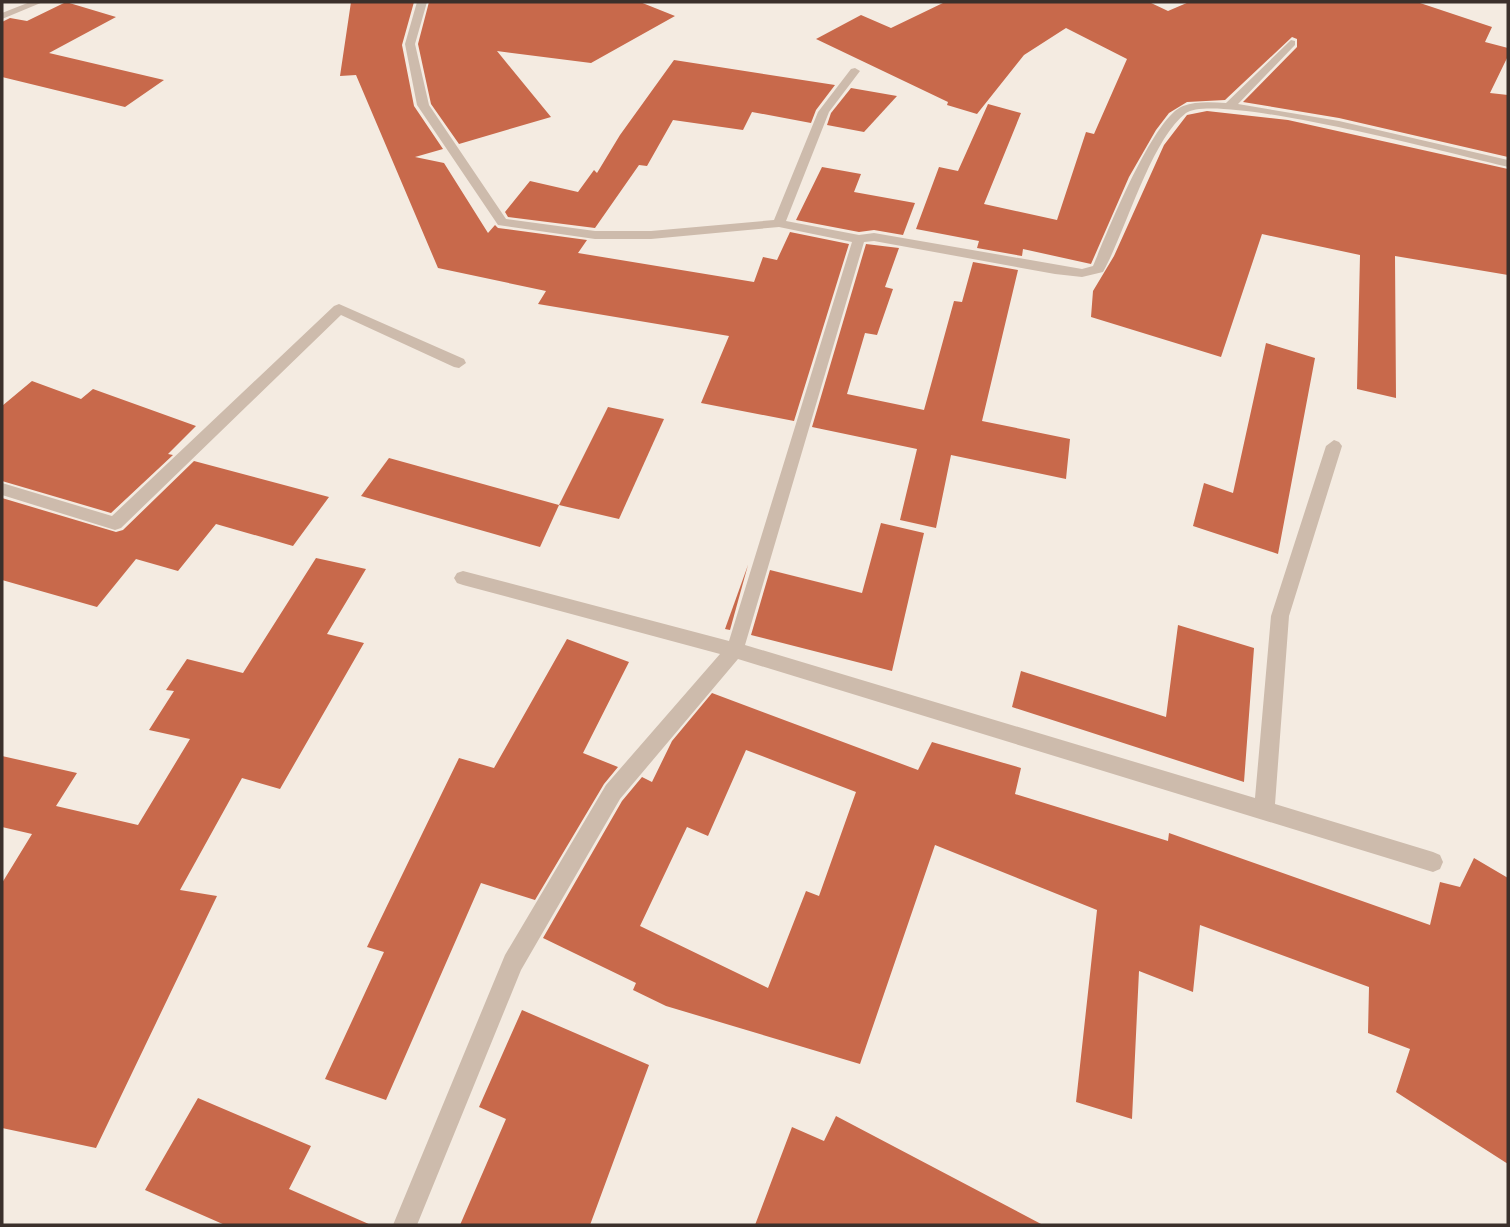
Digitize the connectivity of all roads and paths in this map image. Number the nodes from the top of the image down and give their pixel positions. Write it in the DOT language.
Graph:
graph roads {
  1 [pos="38,2"];
  2 [pos="422,2"];
  3 [pos="2,16"];
  4 [pos="1291,43"];
  5 [pos="855,71"];
  6 [pos="1229,106"];
  7 [pos="1508,163"];
  8 [pos="779,223"];
  9 [pos="859,239"];
  10 [pos="459,363"];
  11 [pos="1334,446"];
  12 [pos="2,489"];
  13 [pos="463,579"];
  14 [pos="735,650"];
  15 [pos="1264,811"];
  16 [pos="1433,862"];
  17 [pos="405,1225"];
  1 -- 3 [label="street"];
  2 -- 8 [label="street"];
  4 -- 6 [label="street"];
  5 -- 8 [label="street"];
  6 -- 7 [label="street"];
  6 -- 9 [label="street"];
  8 -- 9 [label="street"];
  9 -- 14 [label="street"];
  10 -- 12 [label="street"];
  11 -- 15 [label="street"];
  13 -- 14 [label="street"];
  14 -- 15 [label="street"];
  14 -- 17 [label="street"];
  15 -- 16 [label="street"];
}
